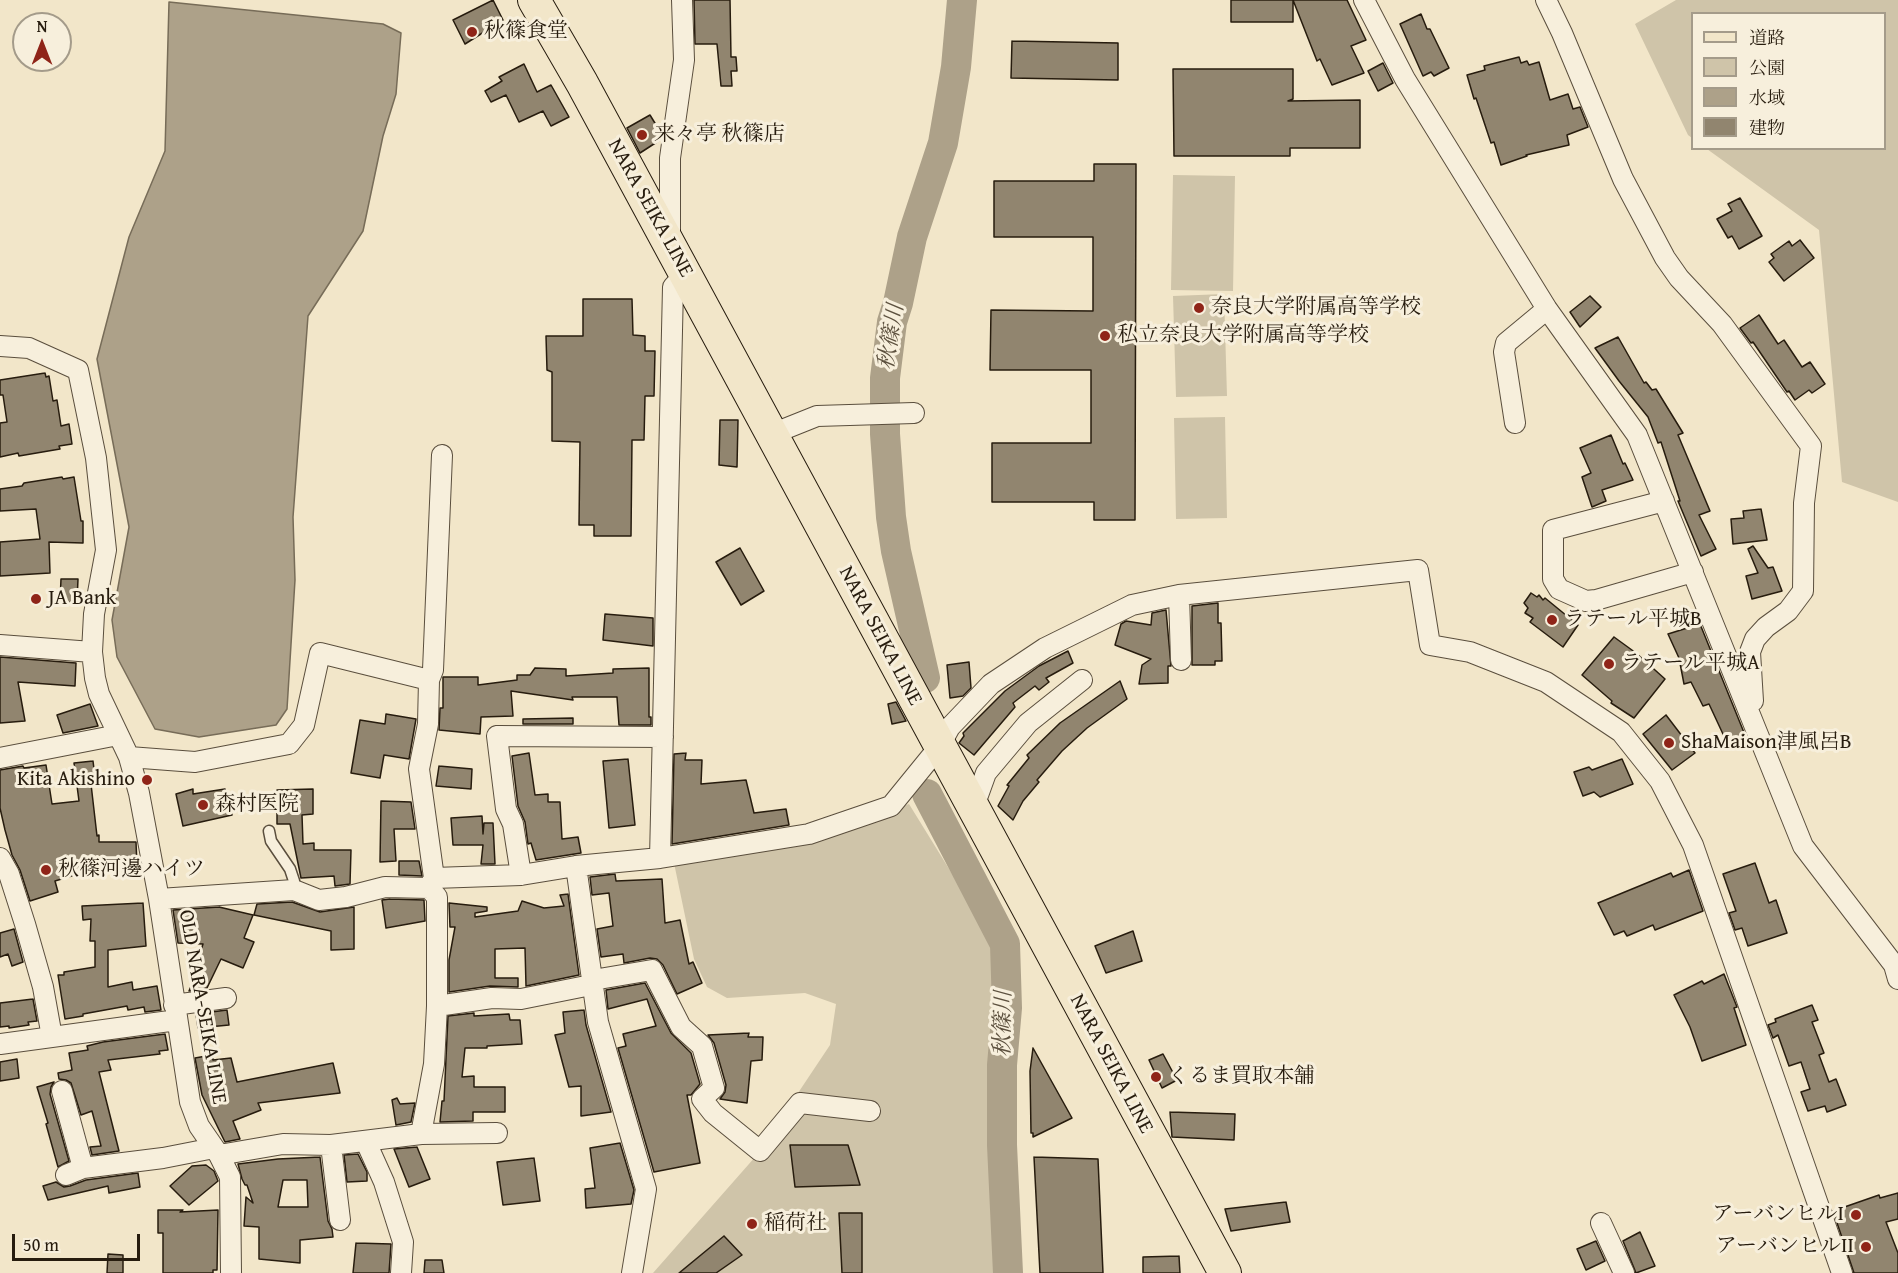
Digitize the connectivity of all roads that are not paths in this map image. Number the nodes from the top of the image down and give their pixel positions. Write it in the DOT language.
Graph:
graph roads {
  1 [pos="534,0"];
  2 [pos="682,0"];
  3 [pos="1364,0"];
  4 [pos="1546,0"];
  5 [pos="669,247"];
  6 [pos="686,274"];
  7 [pos="1547,309"];
  8 [pos="0,346"];
  9 [pos="908,413"];
  10 [pos="1515,423"];
  11 [pos="772,434"];
  12 [pos="442,455"];
  13 [pos="1664,501"];
  14 [pos="1693,572"];
  15 [pos="1179,596"];
  16 [pos="0,645"];
  17 [pos="92,652"];
  18 [pos="1181,660"];
  19 [pos="429,680"];
  20 [pos="1082,680"];
  21 [pos="1745,702"];
  22 [pos="118,735"];
  23 [pos="663,738"];
  24 [pos="939,747"];
  25 [pos="129,757"];
  26 [pos="0,758"];
  27 [pos="973,809"];
  28 [pos="269,831"];
  29 [pos="0,858"];
  30 [pos="660,858"];
  31 [pos="576,866"];
  32 [pos="521,875"];
  33 [pos="432,883"];
  34 [pos="294,890"];
  35 [pos="159,898"];
  36 [pos="1898,979"];
  37 [pos="592,983"];
  38 [pos="226,998"];
  39 [pos="437,1006"];
  40 [pos="176,1013"];
  41 [pos="52,1037"];
  42 [pos="0,1044"];
  43 [pos="62,1091"];
  44 [pos="870,1111"];
  45 [pos="497,1133"];
  46 [pos="421,1134"];
  47 [pos="366,1142"];
  48 [pos="331,1145"];
  49 [pos="217,1152"];
  50 [pos="340,1220"];
  51 [pos="1601,1223"];
  52 [pos="231,1273"];
  53 [pos="401,1273"];
  54 [pos="632,1273"];
  55 [pos="1225,1273"];
  56 [pos="1624,1273"];
  57 [pos="1842,1273"];
  1 -- 5 [label="main road, NARA SEIKA LINE"];
  2 -- 5 [label="street"];
  3 -- 7 [label="street"];
  4 -- 21 [label="street"];
  5 -- 6 [label="main road, NARA SEIKA LINE"];
  6 -- 11 [label="main road, NARA SEIKA LINE"];
  6 -- 23 [label="street"];
  7 -- 10 [label="street"];
  7 -- 13 [label="street"];
  8 -- 17 [label="street, OLD NARA-SEIKA LINE"];
  9 -- 11 [label="street"];
  11 -- 24 [label="main road, NARA SEIKA LINE"];
  12 -- 19 [label="street"];
  13 -- 14 [label="street"];
  13 -- 14 [label="street"];
  14 -- 21 [label="street"];
  15 -- 18 [label="street"];
  15 -- 24 [label="street"];
  15 -- 57 [label="street"];
  16 -- 17 [label="street"];
  17 -- 22 [label="street, OLD NARA-SEIKA LINE"];
  19 -- 25 [label="street"];
  19 -- 33 [label="street"];
  20 -- 27 [label="street"];
  21 -- 36 [label="street"];
  22 -- 25 [label="street, OLD NARA-SEIKA LINE"];
  22 -- 26 [label="street"];
  23 -- 30 [label="street"];
  23 -- 32 [label="street"];
  24 -- 27 [label="main road, NARA SEIKA LINE"];
  24 -- 30 [label="street"];
  25 -- 35 [label="street, OLD NARA-SEIKA LINE"];
  27 -- 55 [label="main road, NARA SEIKA LINE"];
  28 -- 34 [label="lane"];
  29 -- 41 [label="street"];
  30 -- 31 [label="street"];
  31 -- 32 [label="street"];
  31 -- 37 [label="street"];
  32 -- 33 [label="street"];
  33 -- 34 [label="street"];
  33 -- 39 [label="street"];
  34 -- 35 [label="street"];
  35 -- 40 [label="street, OLD NARA-SEIKA LINE"];
  37 -- 39 [label="street"];
  37 -- 44 [label="street"];
  37 -- 54 [label="street"];
  38 -- 40 [label="street"];
  39 -- 46 [label="street"];
  40 -- 41 [label="street"];
  40 -- 49 [label="street, OLD NARA-SEIKA LINE"];
  41 -- 42 [label="street"];
  43 -- 49 [label="street"];
  45 -- 46 [label="street"];
  46 -- 47 [label="street"];
  47 -- 48 [label="street"];
  47 -- 53 [label="street"];
  48 -- 49 [label="street"];
  48 -- 50 [label="street"];
  49 -- 52 [label="street, OLD NARA-SEIKA LINE"];
  51 -- 56 [label="street"];
}
